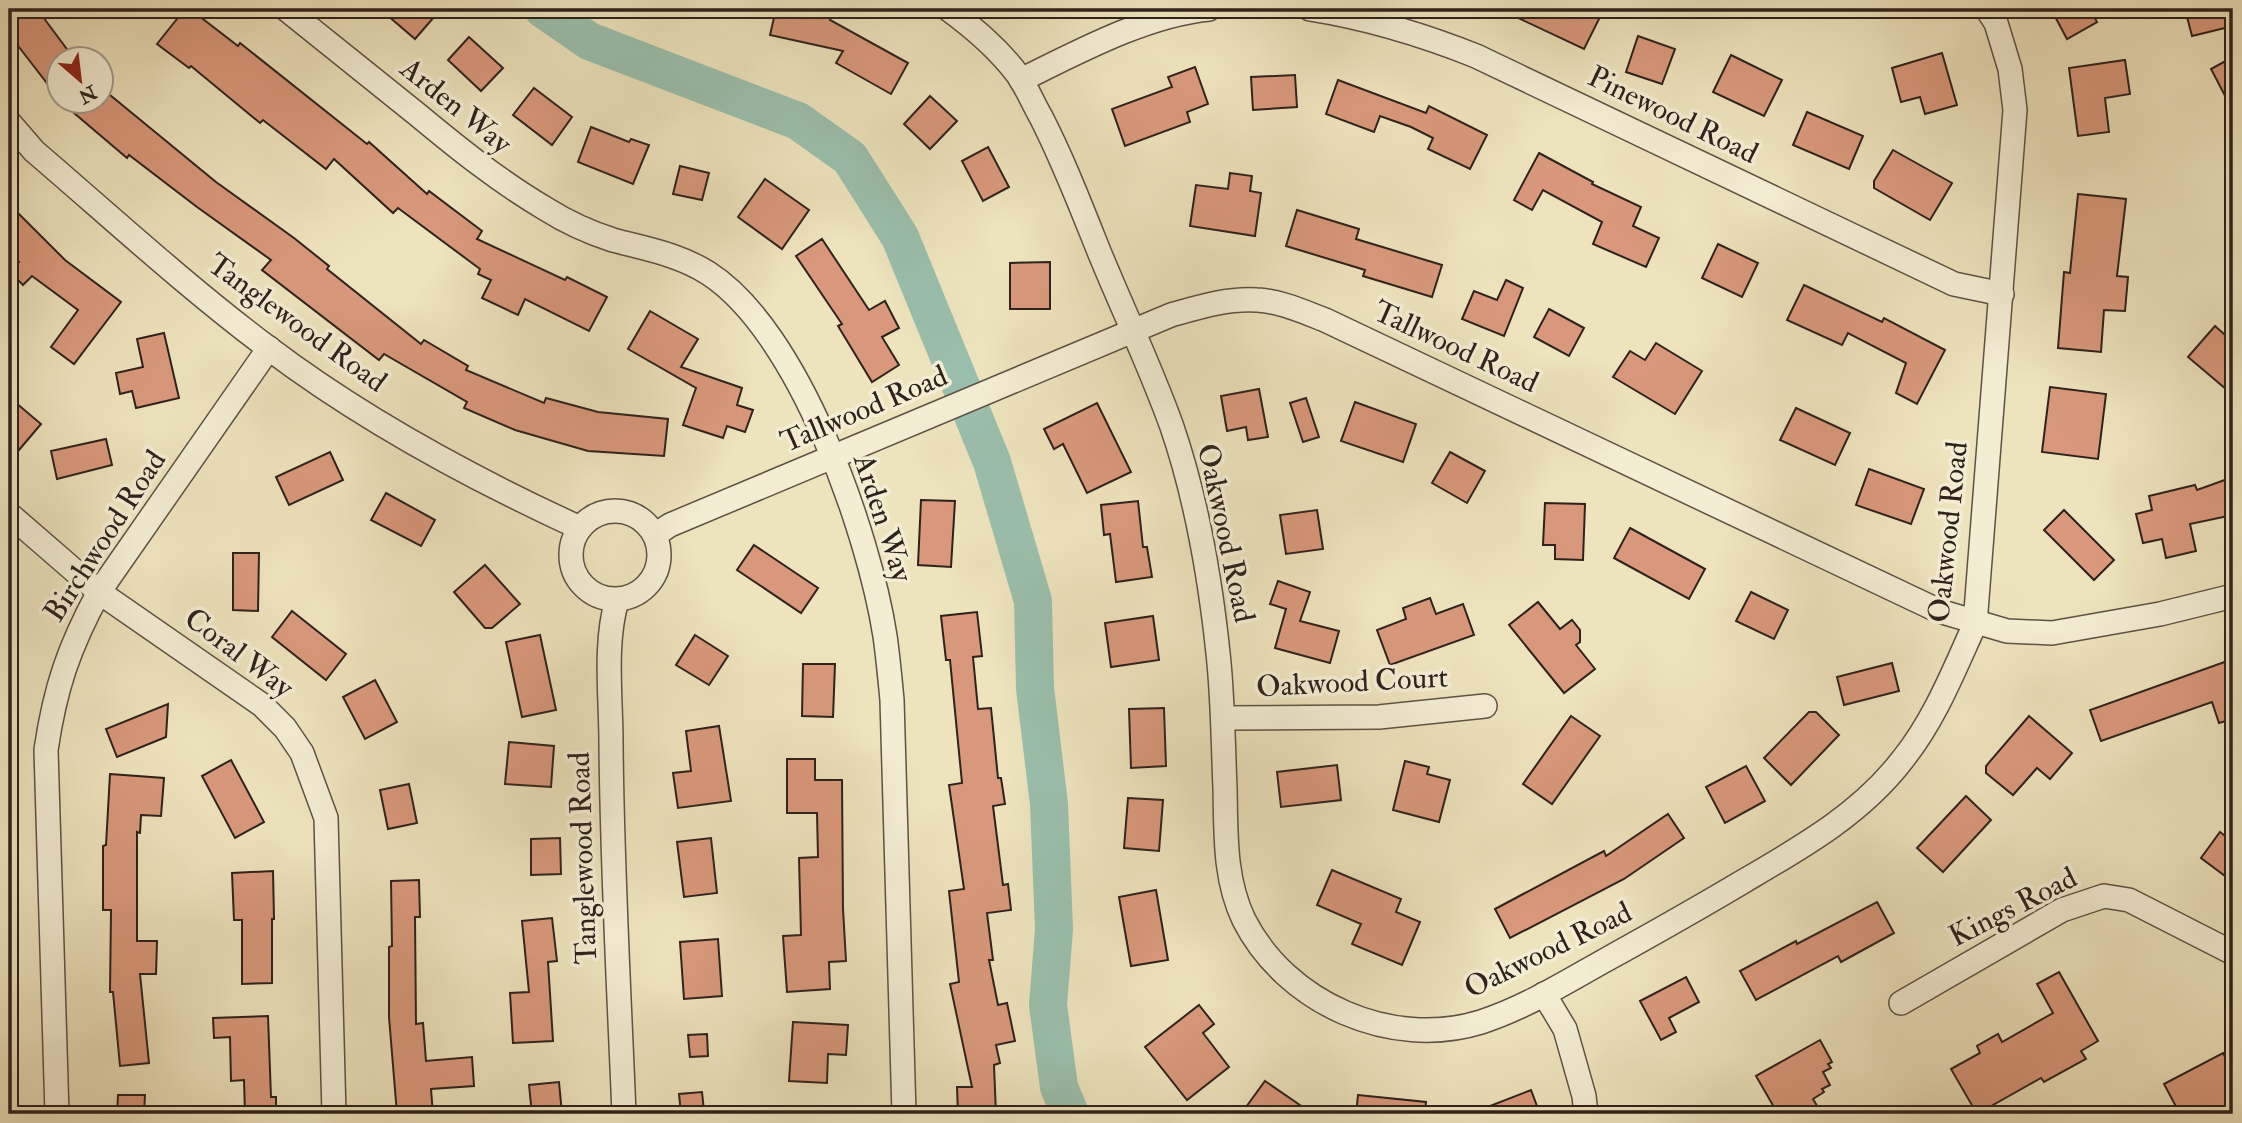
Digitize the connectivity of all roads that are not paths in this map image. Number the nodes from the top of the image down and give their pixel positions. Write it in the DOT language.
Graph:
graph roads {
  1 [pos="286,9"];
  2 [pos="948,9"];
  3 [pos="1209,9"];
  4 [pos="1310,9"];
  5 [pos="1987,9"];
  6 [pos="1021,80"];
  7 [pos="9,122"];
  8 [pos="2002,294"];
  9 [pos="1132,332"];
  10 [pos="269,348"];
  11 [pos="832,457"];
  12 [pos="9,514"];
  13 [pos="580,528"];
  14 [pos="655,534"];
  15 [pos="99,592"];
  16 [pos="2233,596"];
  17 [pos="617,600"];
  18 [pos="1975,624"];
  19 [pos="1485,706"];
  20 [pos="1223,718"];
  21 [pos="2233,953"];
  22 [pos="1544,994"];
  23 [pos="1901,1003"];
  24 [pos="57,1114"];
  25 [pos="334,1114"];
  26 [pos="624,1114"];
  27 [pos="904,1114"];
  28 [pos="1586,1114"];
  1 -- 11 [label="street, Arden Way"];
  2 -- 6 [label="street, Oakwood Road"];
  3 -- 6 [label="street"];
  4 -- 8 [label="street, Pinewood Road"];
  5 -- 8 [label="street, Oakwood Road"];
  6 -- 9 [label="street, Oakwood Road"];
  7 -- 10 [label="street, Tanglewood Road"];
  8 -- 18 [label="street, Oakwood Road"];
  9 -- 11 [label="street, Tallwood Road"];
  9 -- 18 [label="street, Tallwood Road"];
  9 -- 20 [label="street, Oakwood Road"];
  10 -- 13 [label="street, Tanglewood Road"];
  10 -- 15 [label="street, Birchwood Road"];
  11 -- 14 [label="street, Tallwood Road"];
  11 -- 27 [label="street, Arden Way"];
  12 -- 15 [label="street, Coral Way"];
  13 -- 14 [label="street"];
  13 -- 17 [label="street"];
  14 -- 17 [label="street"];
  15 -- 24 [label="street, Birchwood Road"];
  15 -- 25 [label="street, Coral Way"];
  16 -- 18 [label="street, Tallwood Road"];
  17 -- 26 [label="street, Tanglewood Road"];
  18 -- 22 [label="street, Oakwood Road"];
  19 -- 20 [label="street, Oakwood Court"];
  20 -- 22 [label="street, Oakwood Road"];
  21 -- 23 [label="street, Kings Road"];
  22 -- 28 [label="street"];
}
